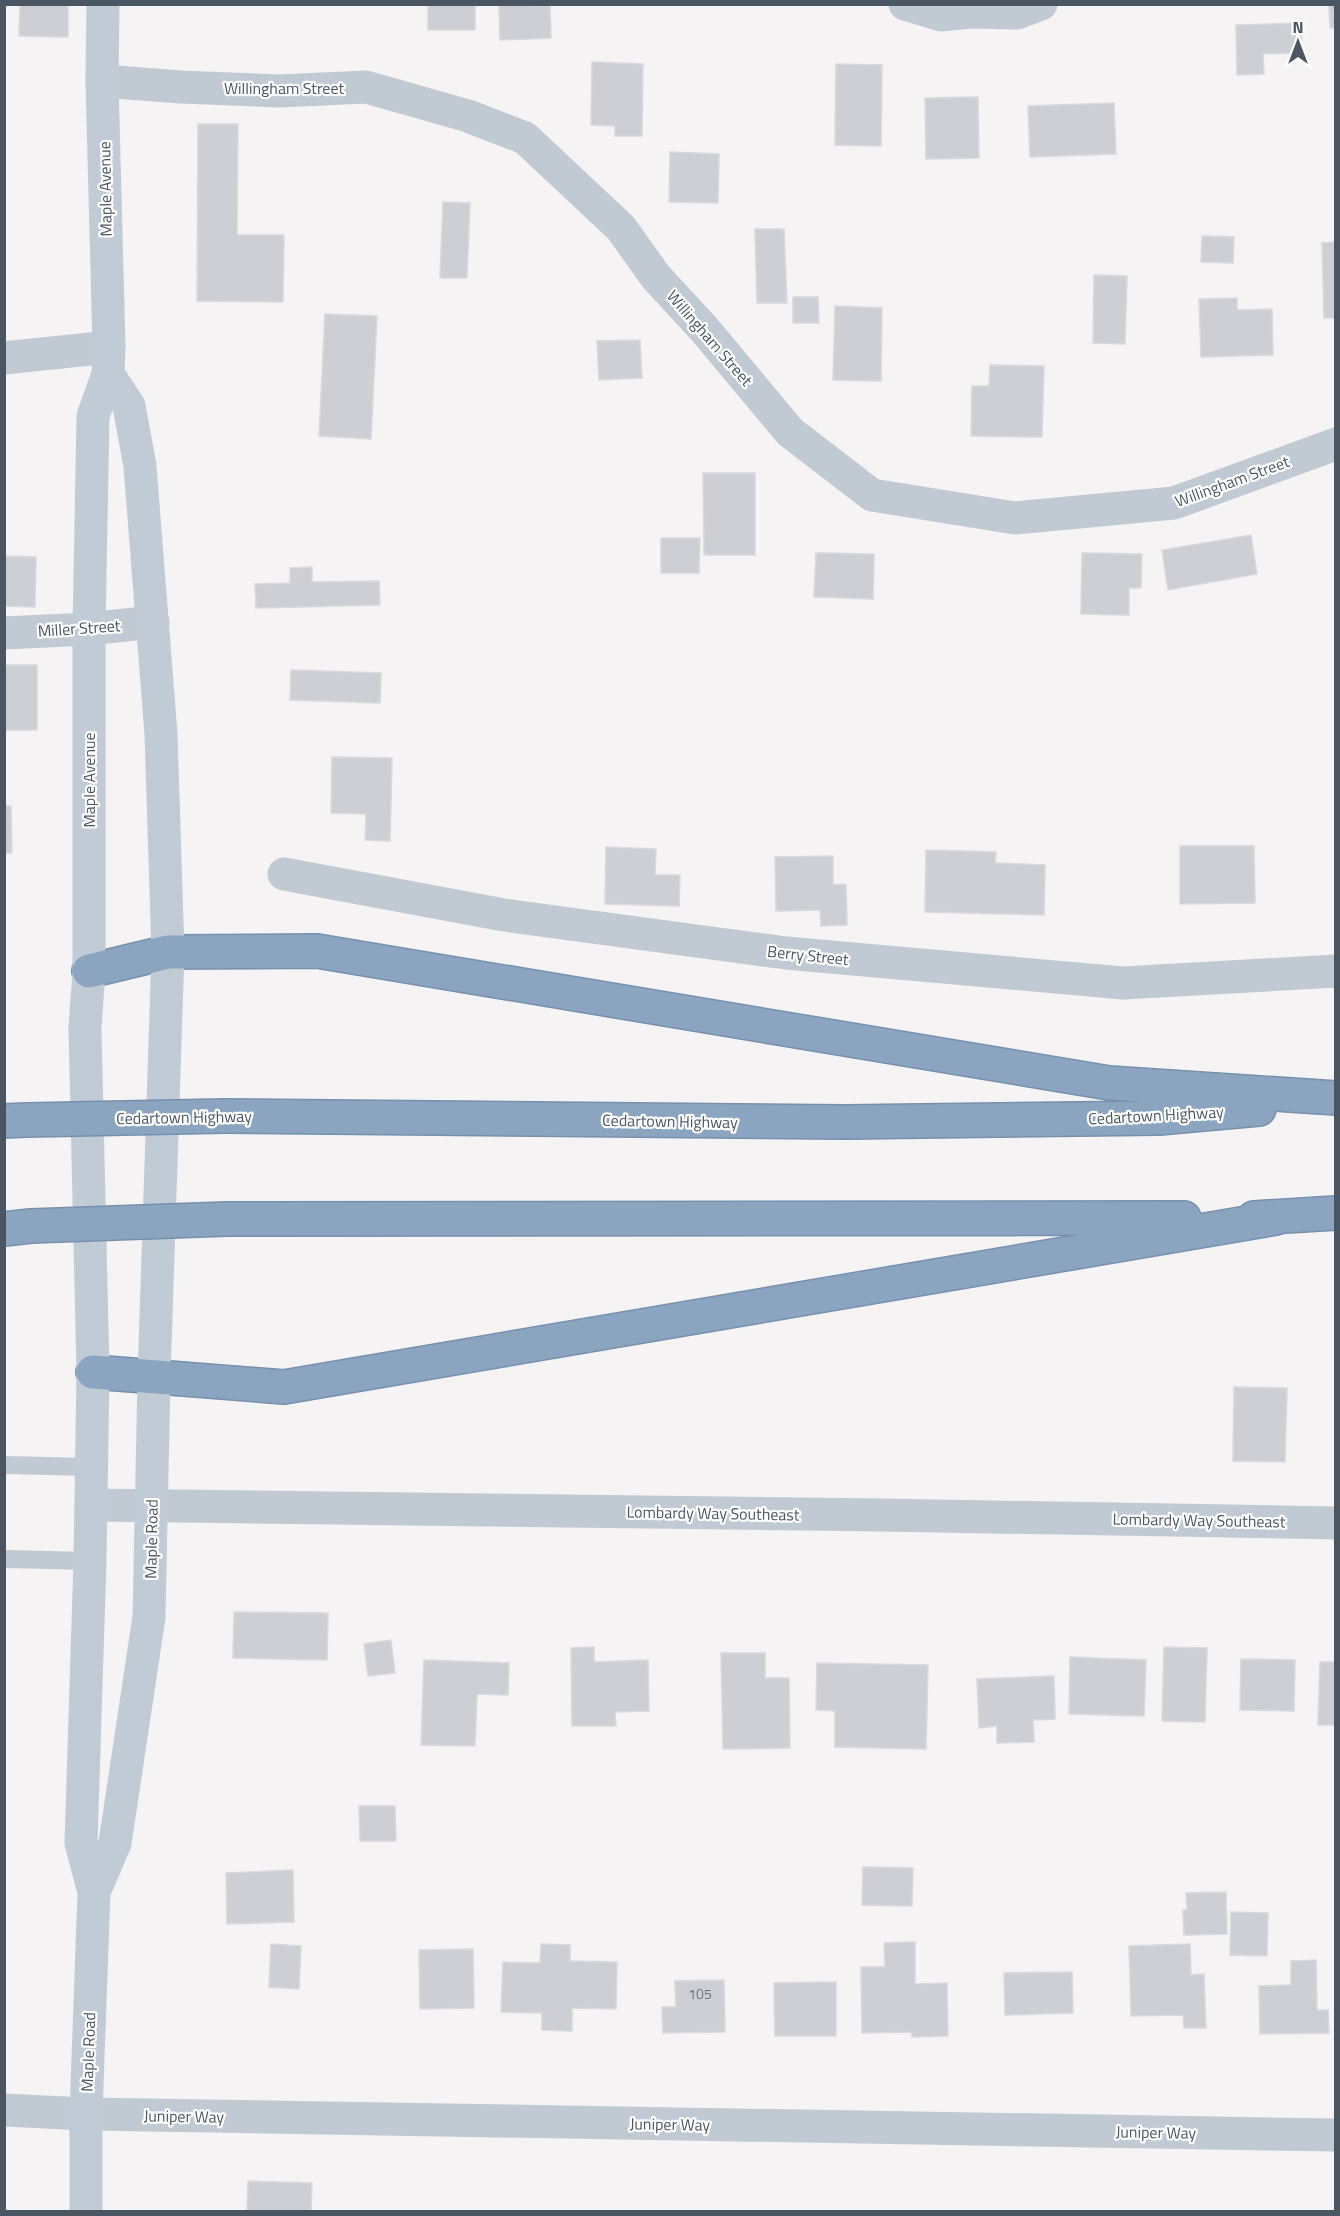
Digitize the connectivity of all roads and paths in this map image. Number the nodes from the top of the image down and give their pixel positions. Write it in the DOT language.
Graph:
graph roads {
  1 [pos="103,4"];
  2 [pos="905,4"];
  3 [pos="1041,4"];
  4 [pos="102,81"];
  5 [pos="4,358"];
  6 [pos="109,361"];
  7 [pos="1335,444"];
  8 [pos="153,622"];
  9 [pos="89,629"];
  10 [pos="4,633"];
  11 [pos="284,874"];
  12 [pos="168,952"];
  13 [pos="89,971"];
  14 [pos="1335,971"];
  15 [pos="1335,1100"];
  16 [pos="15,1120"];
  17 [pos="89,1189"];
  18 [pos="1335,1213"];
  19 [pos="1276,1218"];
  20 [pos="18,1228"];
  21 [pos="93,1372"];
  22 [pos="154,1377"];
  23 [pos="4,1466"];
  24 [pos="90,1467"];
  25 [pos="91,1505"];
  26 [pos="152,1506"];
  27 [pos="1335,1523"];
  28 [pos="4,1559"];
  29 [pos="90,1561"];
  30 [pos="94,1892"];
  31 [pos="4,2110"];
  32 [pos="86,2114"];
  33 [pos="1335,2134"];
  34 [pos="86,2211"];
  1 -- 4 [label="main road, Maple Avenue"];
  2 -- 3 [label="street"];
  4 -- 6 [label="main road, Maple Avenue"];
  4 -- 7 [label="street, Willingham Street"];
  5 -- 6 [label="street"];
  6 -- 8 [label="main road"];
  6 -- 9 [label="main road, Maple Avenue"];
  8 -- 9 [label="street, Miller Street"];
  8 -- 12 [label="main road"];
  9 -- 10 [label="street, Miller Street"];
  9 -- 13 [label="main road, Maple Avenue"];
  11 -- 14 [label="street, Berry Street"];
  12 -- 13 [label="highway"];
  12 -- 15 [label="highway"];
  12 -- 22 [label="main road, Maple Road"];
  13 -- 17 [label="main road, Maple Avenue"];
  15 -- 16 [label="highway, Cedartown Highway, bridge"];
  17 -- 21 [label="main road, Maple Road"];
  18 -- 19 [label="highway"];
  19 -- 20 [label="highway, bridge"];
  19 -- 22 [label="highway"];
  21 -- 22 [label="highway"];
  21 -- 24 [label="main road, Maple Road"];
  22 -- 26 [label="main road, Maple Road"];
  23 -- 24 [label="lane"];
  24 -- 25 [label="main road, Maple Road"];
  25 -- 26 [label="street, Lombardy Way Southeast"];
  25 -- 29 [label="main road, Maple Road"];
  26 -- 27 [label="street, Lombardy Way Southeast"];
  26 -- 30 [label="main road, Maple Road"];
  28 -- 29 [label="lane"];
  29 -- 30 [label="main road, Maple Road"];
  30 -- 32 [label="main road, Maple Road"];
  31 -- 32 [label="street, Juniper Way"];
  32 -- 33 [label="street, Juniper Way"];
  32 -- 34 [label="main road, Maple Road"];
}
